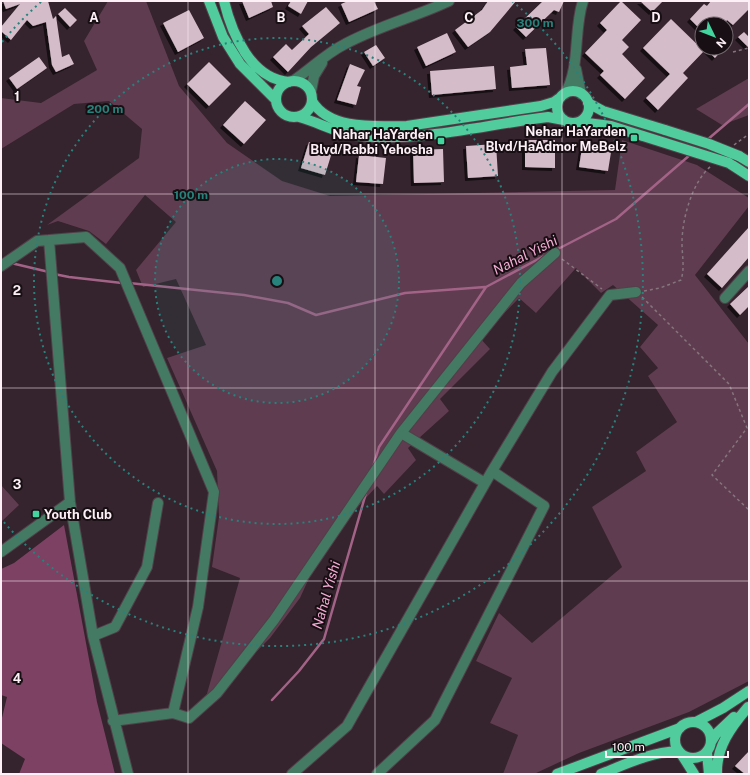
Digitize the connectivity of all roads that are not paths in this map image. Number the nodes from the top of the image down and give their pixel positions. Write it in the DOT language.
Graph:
graph roads {
  1 [pos="209,1"];
  2 [pos="224,1"];
  3 [pos="449,1"];
  4 [pos="583,1"];
  5 [pos="345,44"];
  6 [pos="575,57"];
  7 [pos="291,82"];
  8 [pos="582,94"];
  9 [pos="312,96"];
  10 [pos="563,96"];
  11 [pos="276,100"];
  12 [pos="588,103"];
  13 [pos="299,117"];
  14 [pos="564,120"];
  15 [pos="579,122"];
  16 [pos="749,162"];
  17 [pos="749,176"];
  18 [pos="49,240"];
  19 [pos="555,253"];
  20 [pos="1,266"];
  21 [pos="749,271"];
  22 [pos="636,292"];
  23 [pos="725,298"];
  24 [pos="400,433"];
  25 [pos="492,471"];
  26 [pos="485,483"];
  27 [pos="70,502"];
  28 [pos="158,503"];
  29 [pos="1,552"];
  30 [pos="93,636"];
  31 [pos="749,691"];
  32 [pos="748,707"];
  33 [pos="173,713"];
  34 [pos="113,721"];
  35 [pos="696,722"];
  36 [pos="680,728"];
  37 [pos="711,742"];
  38 [pos="707,752"];
  39 [pos="680,753"];
  40 [pos="128,774"];
  41 [pos="292,774"];
  42 [pos="377,774"];
  43 [pos="557,774"];
  44 [pos="601,774"];
  45 [pos="694,774"];
  46 [pos="709,774"];
  47 [pos="717,774"];
  1 -- 11 [label="main road"];
  2 -- 7 [label="main road"];
  3 -- 5 [label="street"];
  4 -- 6 [label="street"];
  5 -- 7 [label="street"];
  5 -- 9 [label="street"];
  6 -- 8 [label="street"];
  6 -- 10 [label="street"];
  7 -- 9 [label="main road"];
  7 -- 11 [label="main road"];
  8 -- 10 [label="main road"];
  8 -- 12 [label="main road"];
  9 -- 10 [label="main road"];
  9 -- 13 [label="main road"];
  10 -- 14 [label="main road"];
  11 -- 13 [label="main road"];
  12 -- 15 [label="main road"];
  12 -- 16 [label="main road, bridge"];
  13 -- 14 [label="main road"];
  14 -- 15 [label="main road"];
  15 -- 17 [label="main road, bridge"];
  18 -- 20 [label="street"];
  18 -- 27 [label="street"];
  18 -- 33 [label="street"];
  19 -- 24 [label="street"];
  21 -- 23 [label="street"];
  22 -- 25 [label="street"];
  24 -- 26 [label="street"];
  24 -- 33 [label="street"];
  25 -- 26 [label="street"];
  25 -- 42 [label="street"];
  26 -- 41 [label="street"];
  27 -- 29 [label="street"];
  27 -- 30 [label="street"];
  28 -- 30 [label="street"];
  30 -- 34 [label="street"];
  31 -- 35 [label="main road"];
  32 -- 37 [label="main road"];
  32 -- 47 [label="main road"];
  33 -- 34 [label="street"];
  34 -- 40 [label="street"];
  35 -- 36 [label="main road"];
  35 -- 37 [label="main road"];
  36 -- 39 [label="main road"];
  36 -- 43 [label="main road"];
  37 -- 38 [label="main road"];
  38 -- 39 [label="main road"];
  38 -- 46 [label="main road"];
  39 -- 44 [label="main road"];
  39 -- 45 [label="main road"];
}
